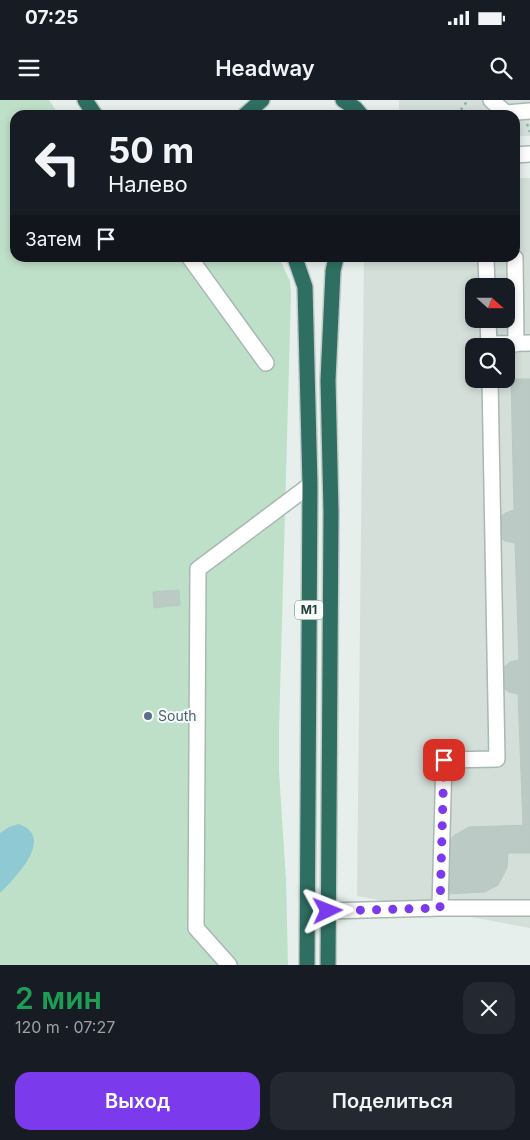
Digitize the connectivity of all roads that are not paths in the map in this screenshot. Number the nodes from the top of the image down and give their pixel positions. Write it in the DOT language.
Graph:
graph roads {
  1 [pos="262,100"];
  2 [pos="344,100"];
  3 [pos="491,100"];
  4 [pos="251,110"];
  5 [pos="357,110"];
  6 [pos="502,110"];
  7 [pos="193,262"];
  8 [pos="296,262"];
  9 [pos="335,262"];
  10 [pos="486,262"];
  11 [pos="515,262"];
  12 [pos="487,278"];
  13 [pos="523,343"];
  14 [pos="266,363"];
  15 [pos="490,388"];
  16 [pos="310,485"];
  17 [pos="440,908"];
  18 [pos="530,908"];
  19 [pos="328,911"];
  20 [pos="229,965"];
  21 [pos="307,965"];
  22 [pos="328,965"];
  1 -- 4 [label="highway"];
  2 -- 5 [label="highway"];
  3 -- 6 [label="lane"];
  7 -- 14 [label="lane"];
  8 -- 16 [label="highway, М1"];
  9 -- 19 [label="highway, М1"];
  10 -- 12 [label="lane"];
  11 -- 13 [label="lane"];
  15 -- 17 [label="lane"];
  16 -- 20 [label="lane"];
  16 -- 21 [label="highway, М1"];
  17 -- 18 [label="lane"];
  17 -- 19 [label="lane"];
  19 -- 22 [label="highway, М1"];
}
